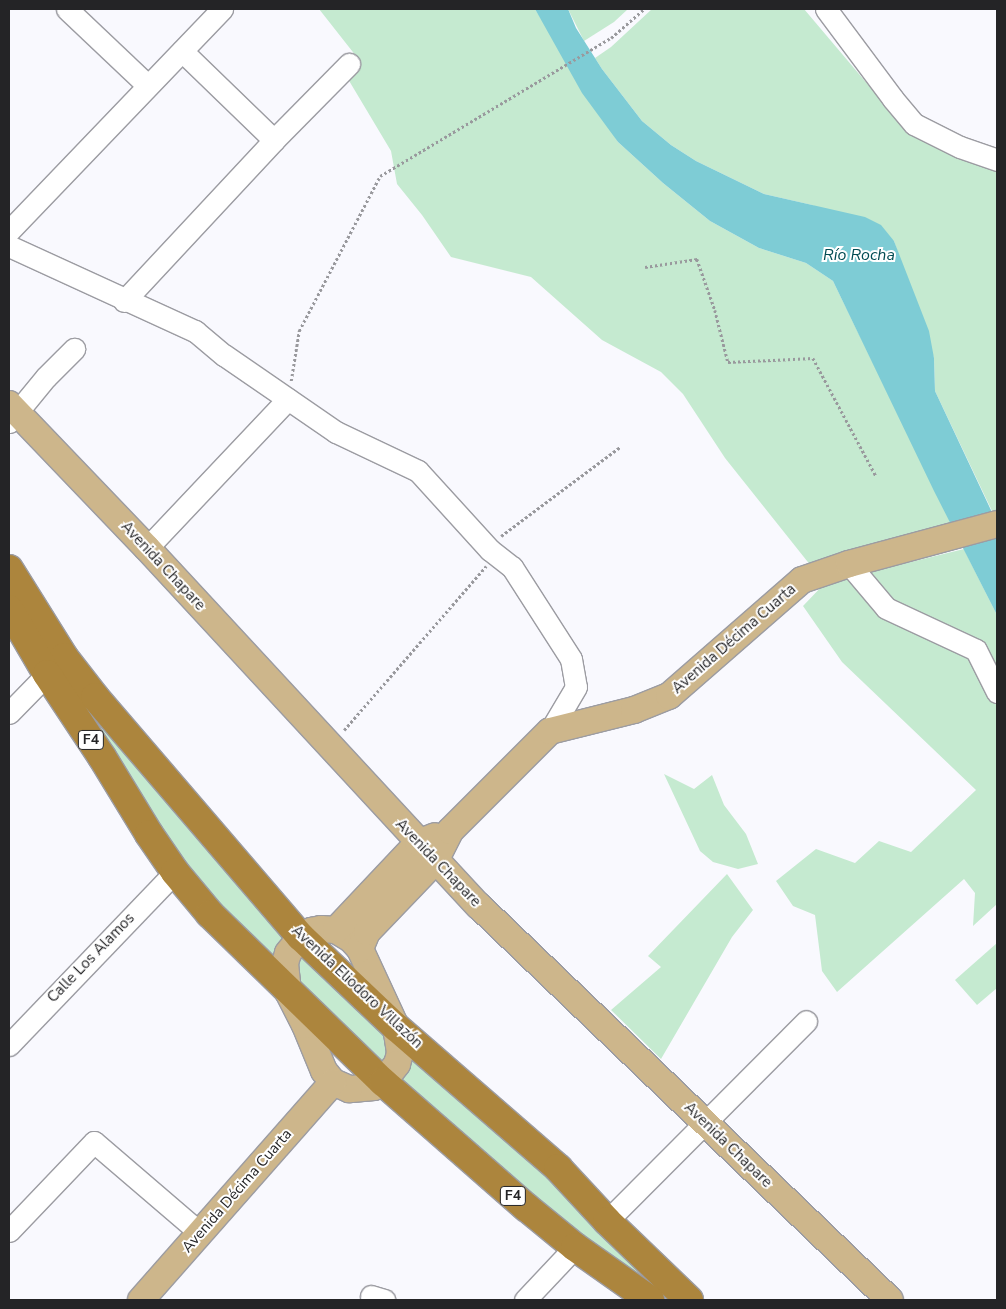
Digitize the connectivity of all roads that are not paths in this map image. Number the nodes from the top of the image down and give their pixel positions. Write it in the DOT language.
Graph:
graph roads {
  1 [pos="67,9"];
  2 [pos="222,9"];
  3 [pos="826,9"];
  4 [pos="182,51"];
  5 [pos="349,64"];
  6 [pos="147,85"];
  7 [pos="274,140"];
  8 [pos="997,160"];
  9 [pos="9,231"];
  10 [pos="9,246"];
  11 [pos="124,301"];
  12 [pos="74,349"];
  13 [pos="288,399"];
  14 [pos="12,412"];
  15 [pos="997,524"];
  16 [pos="148,548"];
  17 [pos="849,564"];
  18 [pos="9,568"];
  19 [pos="9,608"];
  20 [pos="47,674"];
  21 [pos="997,692"];
  22 [pos="9,713"];
  23 [pos="550,731"];
  24 [pos="426,852"];
  25 [pos="175,872"];
  26 [pos="336,930"];
  27 [pos="301,936"];
  28 [pos="360,949"];
  29 [pos="288,992"];
  30 [pos="806,1021"];
  31 [pos="396,1027"];
  32 [pos="9,1045"];
  33 [pos="333,1082"];
  34 [pos="383,1082"];
  35 [pos="705,1122"];
  36 [pos="607,1221"];
  37 [pos="9,1231"];
  38 [pos="200,1233"];
  39 [pos="575,1247"];
  40 [pos="141,1300"];
  41 [pos="525,1300"];
  42 [pos="650,1300"];
  43 [pos="690,1300"];
  44 [pos="890,1300"];
  1 -- 6 [label="street"];
  2 -- 4 [label="street"];
  3 -- 8 [label="street"];
  4 -- 6 [label="street"];
  4 -- 7 [label="street"];
  5 -- 7 [label="street"];
  6 -- 9 [label="street"];
  7 -- 11 [label="street"];
  10 -- 11 [label="street"];
  11 -- 13 [label="street"];
  12 -- 14 [label="street"];
  13 -- 16 [label="street"];
  13 -- 23 [label="street"];
  14 -- 16 [label="main road, Avenida Chapare"];
  15 -- 17 [label="main road, Avenida Décima Cuarta"];
  16 -- 24 [label="main road, Avenida Chapare"];
  17 -- 21 [label="street"];
  17 -- 23 [label="main road, Avenida Décima Cuarta"];
  18 -- 27 [label="highway, Avenida Eliodoro Villazón / F4"];
  19 -- 20 [label="highway, F4"];
  20 -- 22 [label="street"];
  20 -- 25 [label="highway, F4"];
  23 -- 24 [label="main road"];
  24 -- 26 [label="main road"];
  24 -- 28 [label="main road"];
  24 -- 35 [label="main road, Avenida Chapare"];
  25 -- 29 [label="highway, F4"];
  25 -- 32 [label="street, Calle Los Alamos"];
  26 -- 27 [label="main road"];
  26 -- 28 [label="main road"];
  27 -- 29 [label="main road"];
  27 -- 31 [label="highway, Avenida Eliodoro Villazón / F4"];
  28 -- 31 [label="main road"];
  29 -- 33 [label="main road"];
  29 -- 34 [label="highway, F4"];
  30 -- 35 [label="street"];
  31 -- 34 [label="main road"];
  31 -- 36 [label="highway, Avenida Eliodoro Villazón / F4"];
  33 -- 34 [label="main road"];
  33 -- 38 [label="main road, Avenida Décima Cuarta"];
  34 -- 39 [label="highway, F4"];
  35 -- 36 [label="street"];
  35 -- 44 [label="main road, Avenida Chapare"];
  36 -- 43 [label="highway, Avenida Eliodoro Villazón / F4"];
  37 -- 38 [label="street"];
  38 -- 40 [label="main road, Avenida Décima Cuarta"];
  39 -- 41 [label="street"];
  39 -- 42 [label="highway, F4"];
}
